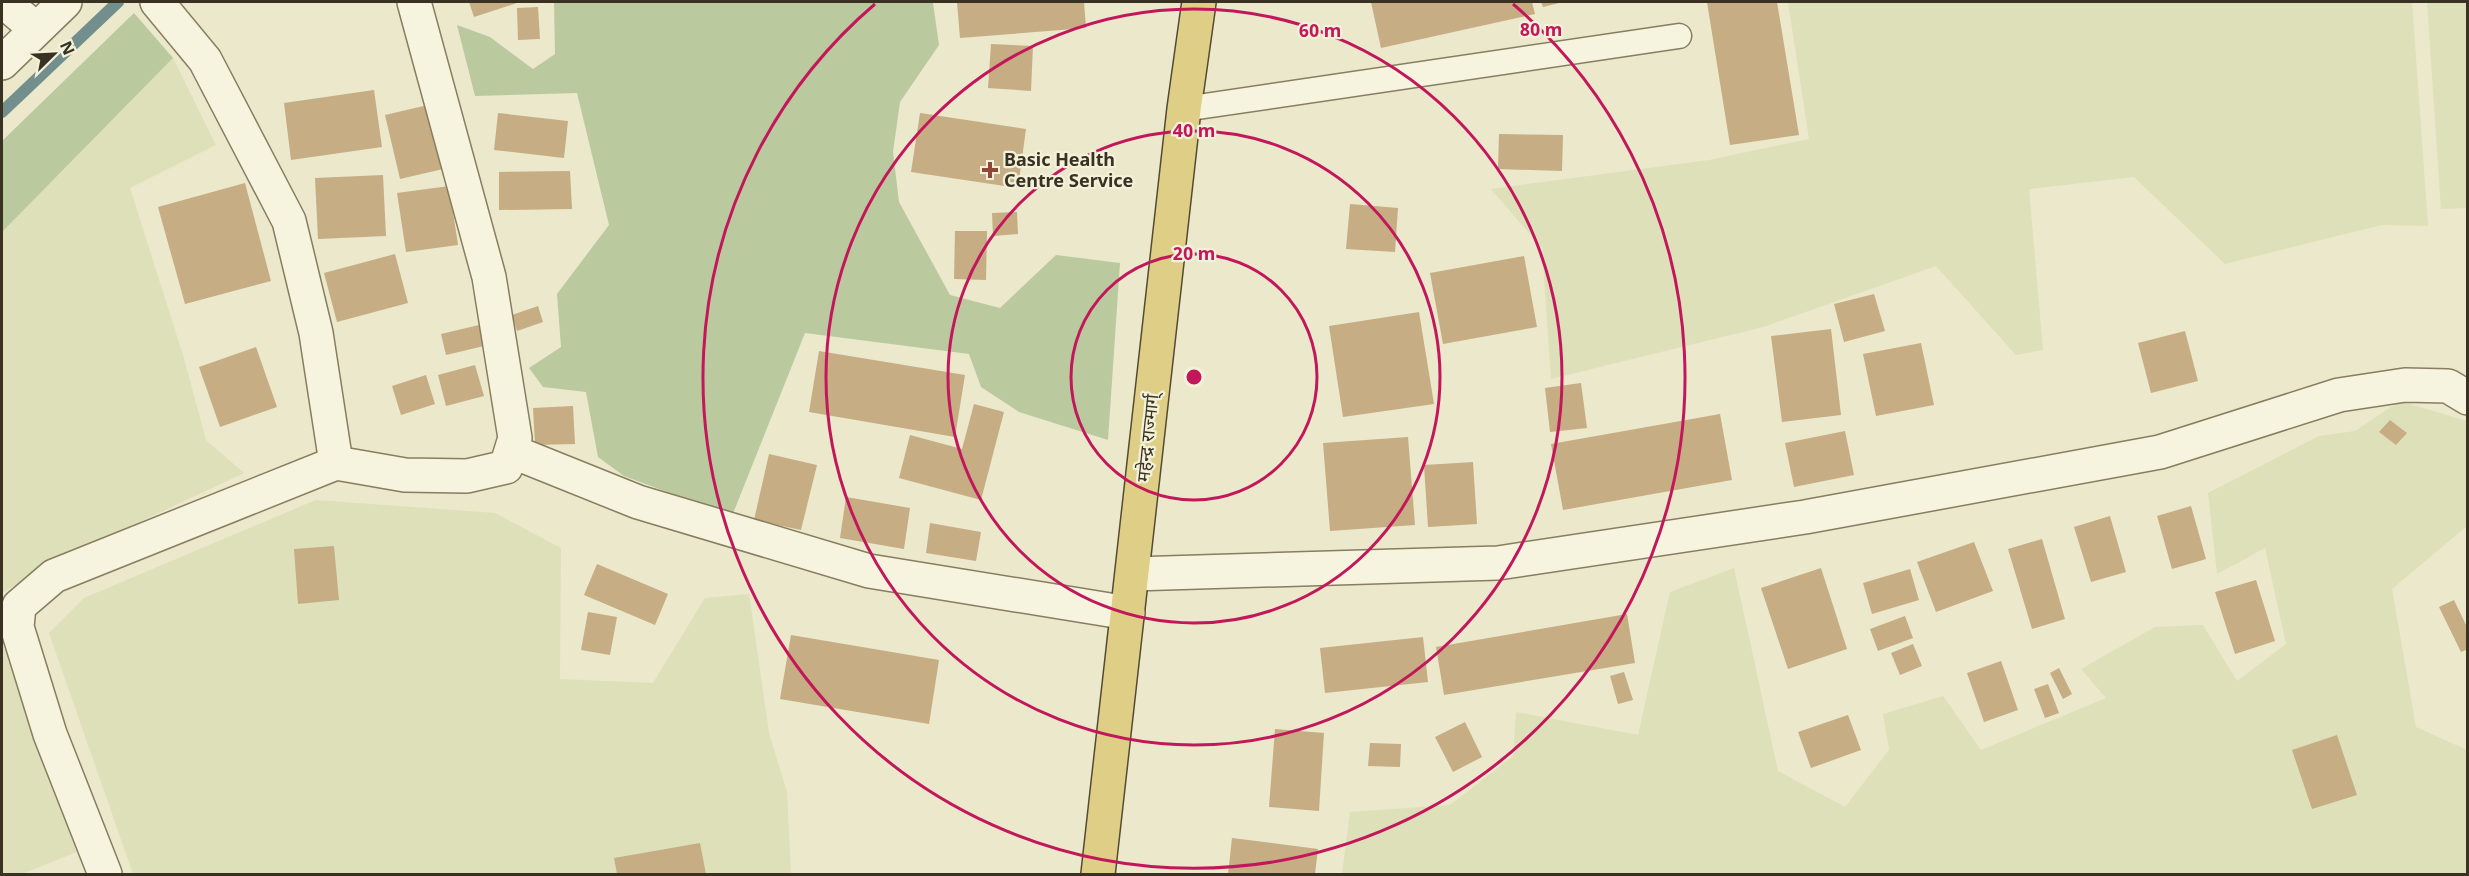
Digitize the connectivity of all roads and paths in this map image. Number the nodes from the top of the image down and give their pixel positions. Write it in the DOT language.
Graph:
graph roads {
  1 [pos="4,2"];
  2 [pos="65,2"];
  3 [pos="157,2"];
  4 [pos="414,2"];
  5 [pos="1199,2"];
  6 [pos="36,29"];
  7 [pos="1679,36"];
  8 [pos="2,63"];
  9 [pos="1184,108"];
  10 [pos="2468,398"];
  11 [pos="511,452"];
  12 [pos="336,463"];
  13 [pos="1133,574"];
  14 [pos="1128,613"];
  15 [pos="105,874"];
  16 [pos="1098,874"];
  1 -- 6 [label="street"];
  2 -- 6 [label="street"];
  3 -- 12 [label="street"];
  4 -- 11 [label="street"];
  5 -- 9 [label="highway, महेन्द्र राज्मार्ग्"];
  6 -- 8 [label="street"];
  7 -- 9 [label="lane"];
  9 -- 13 [label="highway, महेन्द्र राज्मार्ग्"];
  10 -- 13 [label="street"];
  11 -- 12 [label="street"];
  11 -- 14 [label="street"];
  12 -- 15 [label="street"];
  13 -- 14 [label="highway, महेन्द्र राज्मार्ग्"];
  14 -- 16 [label="highway, महेन्द्र राज्मार्ग्"];
}
